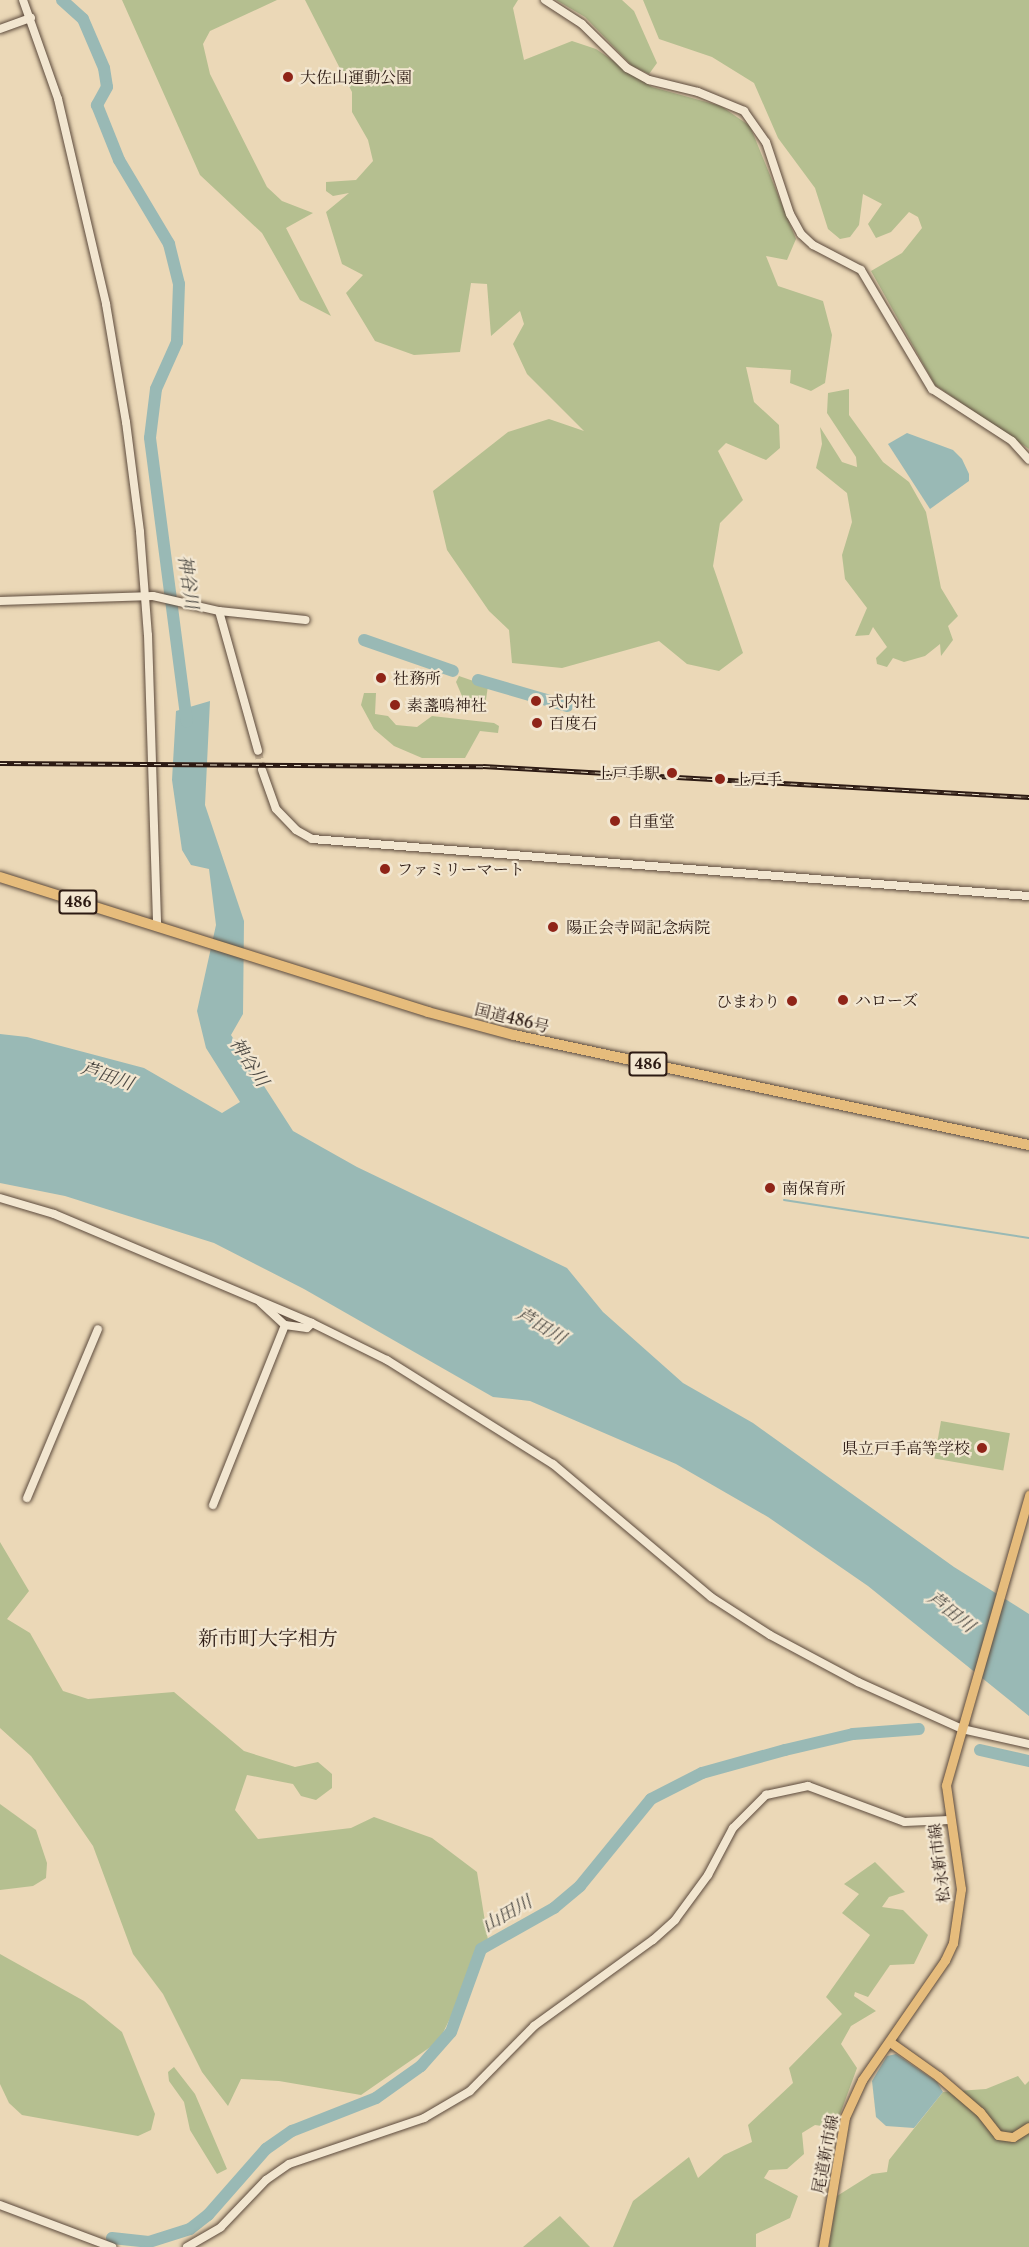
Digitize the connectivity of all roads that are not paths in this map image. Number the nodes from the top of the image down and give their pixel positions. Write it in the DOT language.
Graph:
graph roads {
  1 [pos="23,0"];
  2 [pos="545,0"];
  3 [pos="31,18"];
  4 [pos="0,29"];
  5 [pos="1029,460"];
  6 [pos="149,596"];
  7 [pos="0,601"];
  8 [pos="219,611"];
  9 [pos="306,620"];
  10 [pos="258,751"];
  11 [pos="262,770"];
  12 [pos="0,877"];
  13 [pos="1029,896"];
  14 [pos="157,927"];
  15 [pos="1029,1144"];
  16 [pos="0,1198"];
  17 [pos="260,1300"];
  18 [pos="312,1323"];
  19 [pos="285,1325"];
  20 [pos="98,1329"];
  21 [pos="1029,1495"];
  22 [pos="27,1498"];
  23 [pos="213,1505"];
  24 [pos="962,1729"];
  25 [pos="1029,1744"];
  26 [pos="949,1820"];
  27 [pos="890,2042"];
  28 [pos="1029,2127"];
  29 [pos="0,2205"];
  30 [pos="112,2247"];
  31 [pos="187,2247"];
  32 [pos="823,2247"];
  1 -- 3 [label="street"];
  2 -- 5 [label="street"];
  3 -- 4 [label="street"];
  3 -- 6 [label="street"];
  6 -- 7 [label="street"];
  6 -- 8 [label="street"];
  6 -- 14 [label="street"];
  8 -- 9 [label="street"];
  8 -- 10 [label="street"];
  11 -- 13 [label="street"];
  12 -- 14 [label="highway, 国道486号 / 486"];
  14 -- 15 [label="highway, 国道486号 / 486"];
  16 -- 17 [label="street"];
  17 -- 18 [label="street"];
  17 -- 19 [label="street"];
  18 -- 19 [label="street"];
  18 -- 24 [label="street"];
  19 -- 23 [label="street"];
  20 -- 22 [label="street"];
  21 -- 24 [label="main road, 松永新市線"];
  24 -- 25 [label="street"];
  24 -- 26 [label="main road, 松永新市線"];
  26 -- 27 [label="main road, 松永新市線"];
  26 -- 31 [label="street"];
  27 -- 28 [label="main road"];
  27 -- 32 [label="main road, 尾道新市線"];
  29 -- 30 [label="street"];
}
